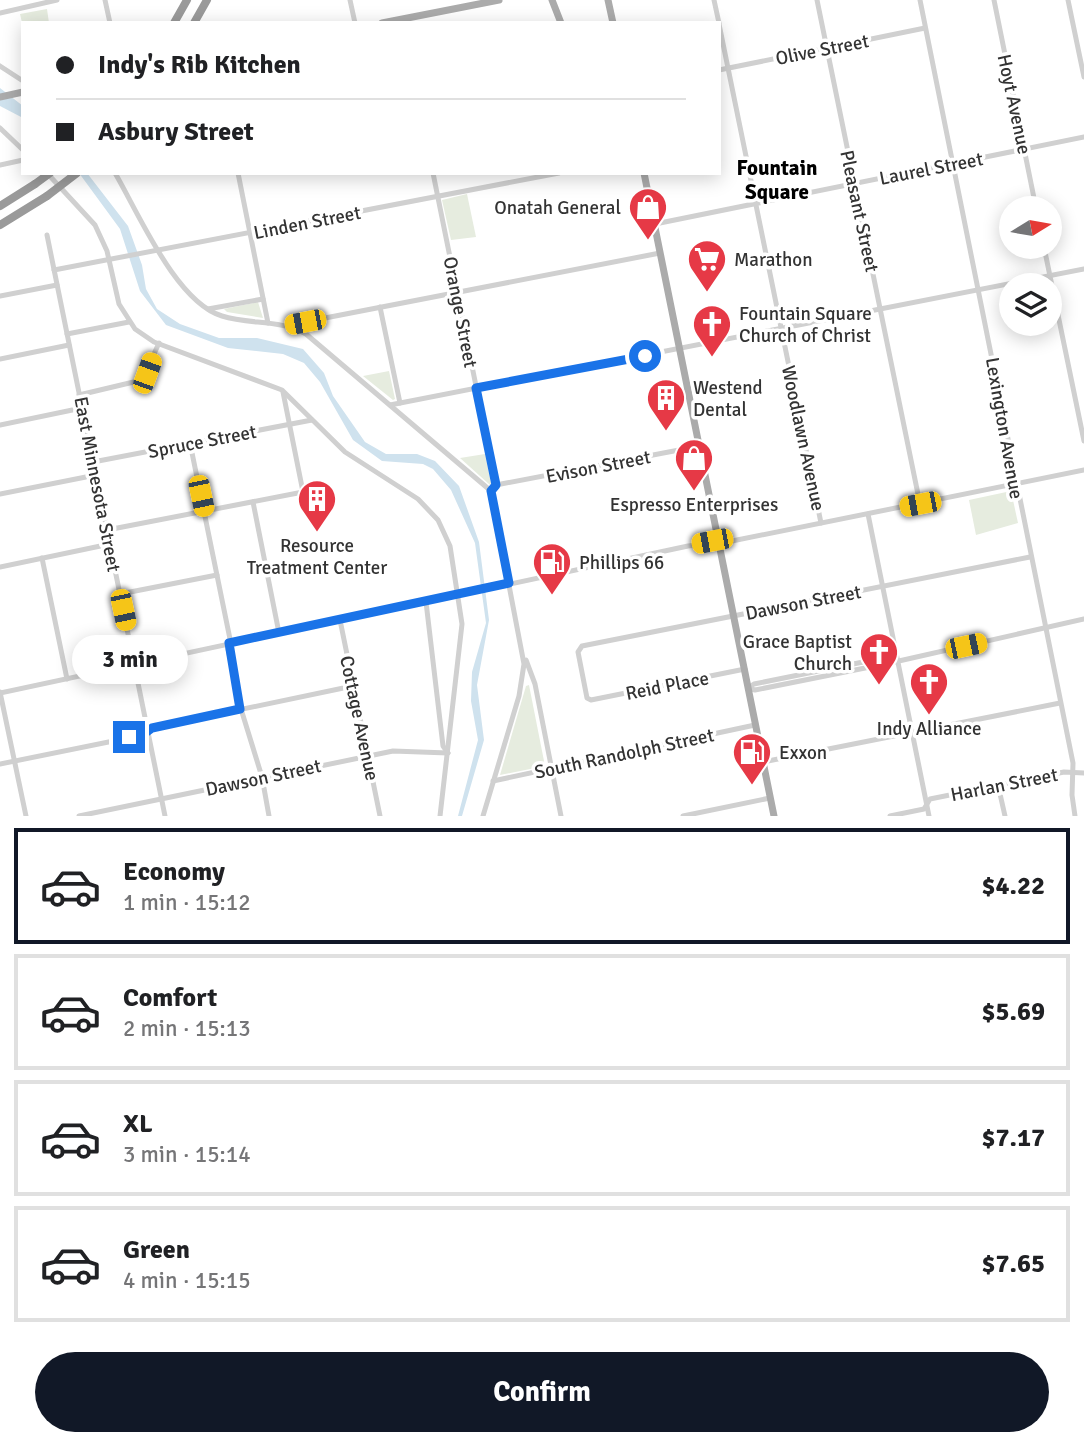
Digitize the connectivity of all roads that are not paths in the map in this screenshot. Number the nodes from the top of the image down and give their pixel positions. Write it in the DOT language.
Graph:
graph roads {
  1 [pos="57,0"];
  2 [pos="105,0"];
  3 [pos="187,0"];
  4 [pos="208,0"];
  5 [pos="350,0"];
  6 [pos="499,0"];
  7 [pos="552,0"];
  8 [pos="608,0"];
  9 [pos="714,0"];
  10 [pos="817,0"];
  11 [pos="920,0"];
  12 [pos="994,0"];
  13 [pos="1068,0"];
  14 [pos="467,3"];
  15 [pos="0,12"];
  16 [pos="110,21"];
  17 [pos="175,21"];
  18 [pos="194,21"];
  19 [pos="355,21"];
  20 [pos="402,21"];
  21 [pos="560,21"];
  22 [pos="613,21"];
  23 [pos="719,21"];
  24 [pos="925,28"];
  25 [pos="721,33"];
  26 [pos="827,48"];
  27 [pos="0,66"];
  28 [pos="728,68"];
  29 [pos="721,70"];
  30 [pos="1084,77"];
  31 [pos="21,81"];
  32 [pos="21,92"];
  33 [pos="0,97"];
  34 [pos="0,128"];
  35 [pos="1084,137"];
  36 [pos="21,148"];
  37 [pos="1024,149"];
  38 [pos="21,160"];
  39 [pos="953,164"];
  40 [pos="0,165"];
  41 [pos="46,175"];
  42 [pos="51,175"];
  43 [pos="74,175"];
  44 [pos="117,175"];
  45 [pos="238,175"];
  46 [pos="433,175"];
  47 [pos="549,175"];
  48 [pos="645,175"];
  49 [pos="854,184"];
  50 [pos="1034,196"];
  51 [pos="437,197"];
  52 [pos="755,203"];
  53 [pos="0,206"];
  54 [pos="655,224"];
  55 [pos="0,225"];
  56 [pos="250,233"];
  57 [pos="47,235"];
  58 [pos="160,250"];
  59 [pos="660,253"];
  60 [pos="108,259"];
  61 [pos="1084,269"];
  62 [pos="54,270"];
  63 [pos="1061,273"];
  64 [pos="57,285"];
  65 [pos="999,286"];
  66 [pos="979,290"];
  67 [pos="457,292"];
  68 [pos="0,296"];
  69 [pos="263,299"];
  70 [pos="380,307"];
  71 [pos="206,310"];
  72 [pos="880,310"];
  73 [pos="129,322"];
  74 [pos="268,323"];
  75 [pos="288,325"];
  76 [pos="781,330"];
  77 [pos="67,334"];
  78 [pos="1062,334"];
  79 [pos="159,343"];
  80 [pos="69,345"];
  81 [pos="680,349"];
  82 [pos="0,359"];
  83 [pos="476,388"];
  84 [pos="282,390"];
  85 [pos="79,395"];
  86 [pos="400,403"];
  87 [pos="390,405"];
  88 [pos="82,408"];
  89 [pos="312,420"];
  90 [pos="289,424"];
  91 [pos="0,425"];
  92 [pos="1084,441"];
  93 [pos="190,443"];
  94 [pos="700,446"];
  95 [pos="93,462"];
  96 [pos="1084,470"];
  97 [pos="96,475"];
  98 [pos="1016,484"];
  99 [pos="496,485"];
  100 [pos="491,491"];
  101 [pos="0,494"];
  102 [pos="253,502"];
  103 [pos="920,504"];
  104 [pos="204,512"];
  105 [pos="868,514"];
  106 [pos="821,523"];
  107 [pos="107,530"];
  108 [pos="719,542"];
  109 [pos="110,544"];
  110 [pos="1030,557"];
  111 [pos="42,558"];
  112 [pos="0,567"];
  113 [pos="217,575"];
  114 [pos="509,583"];
  115 [pos="883,586"];
  116 [pos="120,594"];
  117 [pos="459,595"];
  118 [pos="426,603"];
  119 [pos="734,616"];
  120 [pos="1084,619"];
  121 [pos="340,620"];
  122 [pos="1044,628"];
  123 [pos="279,633"];
  124 [pos="229,643"];
  125 [pos="523,647"];
  126 [pos="897,660"];
  127 [pos="134,665"];
  128 [pos="745,669"];
  129 [pos="67,679"];
  130 [pos="353,686"];
  131 [pos="748,688"];
  132 [pos="0,693"];
  133 [pos="589,699"];
  134 [pos="1060,703"];
  135 [pos="240,709"];
  136 [pos="755,725"];
  137 [pos="147,731"];
  138 [pos="912,732"];
  139 [pos="448,753"];
  140 [pos="368,756"];
  141 [pos="14,761"];
  142 [pos="763,762"];
  143 [pos="0,764"];
  144 [pos="551,769"];
  145 [pos="1073,772"];
  146 [pos="1084,773"];
  147 [pos="262,778"];
  148 [pos="493,781"];
  149 [pos="998,785"];
  150 [pos="770,798"];
  151 [pos="161,799"];
  152 [pos="927,805"];
  153 [pos="26,816"];
  154 [pos="79,816"];
  155 [pos="165,816"];
  156 [pos="269,816"];
  157 [pos="380,816"];
  158 [pos="440,816"];
  159 [pos="483,816"];
  160 [pos="561,816"];
  161 [pos="683,816"];
  162 [pos="774,816"];
  163 [pos="890,816"];
  164 [pos="929,816"];
  165 [pos="1005,816"];
  166 [pos="1075,816"];
  1 -- 15 [label="street"];
  2 -- 16 [label="street"];
  3 -- 17 [label="highway"];
  4 -- 18 [label="highway"];
  5 -- 19 [label="street"];
  6 -- 14 [label="main road"];
  7 -- 21 [label="main road"];
  8 -- 22 [label="main road"];
  9 -- 23 [label="street, Woodlawn Avenue"];
  10 -- 26 [label="street, Pleasant Street"];
  11 -- 24 [label="street, Lexington Avenue"];
  12 -- 37 [label="street, Hoyt Avenue"];
  13 -- 30 [label="street"];
  14 -- 20 [label="main road"];
  24 -- 26 [label="street, Olive Street"];
  24 -- 39 [label="street, Lexington Avenue"];
  25 -- 28 [label="street, Woodlawn Avenue"];
  26 -- 28 [label="street, Olive Street"];
  26 -- 49 [label="street, Pleasant Street"];
  27 -- 31 [label="street"];
  28 -- 29 [label="street, Olive Street"];
  28 -- 52 [label="street, Woodlawn Avenue"];
  32 -- 33 [label="main road"];
  34 -- 36 [label="street"];
  35 -- 37 [label="street, Laurel Street"];
  37 -- 39 [label="street, Laurel Street"];
  37 -- 50 [label="street, Hoyt Avenue"];
  38 -- 40 [label="street"];
  39 -- 49 [label="street, Laurel Street"];
  39 -- 66 [label="street, Lexington Avenue"];
  41 -- 53 [label="highway, bridge"];
  42 -- 60 [label="street"];
  43 -- 55 [label="highway, bridge"];
  44 -- 58 [label="street"];
  45 -- 56 [label="street"];
  46 -- 51 [label="street, Orange Street"];
  47 -- 51 [label="street, Linden Street"];
  48 -- 54 [label="main road"];
  49 -- 52 [label="street, Laurel Street"];
  49 -- 72 [label="street, Pleasant Street"];
  51 -- 56 [label="street, Linden Street"];
  51 -- 67 [label="street, Orange Street"];
  52 -- 54 [label="street, Laurel Street"];
  52 -- 76 [label="street, Woodlawn Avenue"];
  54 -- 59 [label="main road"];
  56 -- 58 [label="street, Linden Street"];
  56 -- 69 [label="street"];
  57 -- 62 [label="street, East Minnesota Street"];
  58 -- 60 [label="street, Linden Street"];
  58 -- 71 [label="street"];
  59 -- 67 [label="street"];
  59 -- 81 [label="main road"];
  60 -- 62 [label="street, Linden Street"];
  60 -- 73 [label="street"];
  61 -- 63 [label="street"];
  62 -- 64 [label="street, East Minnesota Street"];
  64 -- 68 [label="street"];
  64 -- 77 [label="street, East Minnesota Street"];
  65 -- 66 [label="street"];
  66 -- 72 [label="street"];
  66 -- 98 [label="street, Lexington Avenue"];
  67 -- 70 [label="street"];
  67 -- 83 [label="street, Orange Street"];
  69 -- 71 [label="street"];
  69 -- 74 [label="street"];
  70 -- 75 [label="street"];
  70 -- 86 [label="street"];
  71 -- 74 [label="street"];
  72 -- 76 [label="street"];
  72 -- 103 [label="street, Pleasant Street"];
  73 -- 77 [label="street"];
  73 -- 79 [label="street"];
  74 -- 75 [label="street"];
  75 -- 87 [label="street"];
  76 -- 81 [label="street"];
  76 -- 106 [label="street, Woodlawn Avenue"];
  77 -- 80 [label="street, East Minnesota Street"];
  78 -- 92 [label="street"];
  79 -- 84 [label="street"];
  79 -- 85 [label="street"];
  80 -- 82 [label="street"];
  80 -- 85 [label="street, East Minnesota Street"];
  81 -- 83 [label="street"];
  81 -- 94 [label="main road"];
  83 -- 86 [label="street"];
  83 -- 99 [label="street, Orange Street"];
  84 -- 89 [label="street"];
  84 -- 90 [label="street"];
  85 -- 88 [label="street, East Minnesota Street"];
  86 -- 87 [label="street"];
  87 -- 100 [label="street"];
  88 -- 91 [label="street"];
  88 -- 95 [label="street, East Minnesota Street"];
  89 -- 90 [label="street, Spruce Street"];
  89 -- 117 [label="street"];
  90 -- 93 [label="street, Spruce Street"];
  90 -- 102 [label="street"];
  93 -- 95 [label="street, Spruce Street"];
  93 -- 104 [label="street"];
  94 -- 99 [label="street, Evison Street"];
  94 -- 108 [label="main road"];
  95 -- 97 [label="street, East Minnesota Street"];
  96 -- 98 [label="street"];
  97 -- 101 [label="street"];
  97 -- 107 [label="street, East Minnesota Street"];
  98 -- 103 [label="street"];
  98 -- 110 [label="street, Lexington Avenue"];
  99 -- 100 [label="street"];
  100 -- 114 [label="street"];
  102 -- 104 [label="street"];
  102 -- 123 [label="street"];
  103 -- 105 [label="street"];
  104 -- 107 [label="street"];
  104 -- 113 [label="street"];
  105 -- 106 [label="street"];
  105 -- 115 [label="street"];
  106 -- 108 [label="street"];
  107 -- 109 [label="street, East Minnesota Street"];
  108 -- 114 [label="street"];
  108 -- 119 [label="main road"];
  109 -- 111 [label="street"];
  109 -- 116 [label="street, East Minnesota Street"];
  110 -- 115 [label="street, Dawson Street"];
  110 -- 122 [label="street, Lexington Avenue"];
  111 -- 112 [label="street"];
  111 -- 129 [label="street"];
  113 -- 116 [label="street"];
  113 -- 124 [label="street"];
  114 -- 117 [label="street"];
  114 -- 125 [label="street"];
  115 -- 119 [label="street, Dawson Street"];
  115 -- 126 [label="street"];
  116 -- 127 [label="street, East Minnesota Street"];
  117 -- 118 [label="street"];
  117 -- 139 [label="street"];
  118 -- 121 [label="street"];
  118 -- 139 [label="street"];
  119 -- 128 [label="main road"];
  119 -- 133 [label="street, Dawson Street"];
  120 -- 122 [label="street"];
  121 -- 123 [label="street"];
  121 -- 130 [label="street, Cottage Avenue"];
  122 -- 126 [label="street"];
  122 -- 134 [label="street, Lexington Avenue"];
  123 -- 124 [label="street"];
  124 -- 127 [label="street"];
  124 -- 135 [label="street"];
  125 -- 144 [label="street"];
  125 -- 148 [label="street"];
  126 -- 131 [label="street"];
  126 -- 138 [label="street"];
  127 -- 129 [label="street"];
  127 -- 137 [label="street, East Minnesota Street"];
  128 -- 131 [label="main road"];
  128 -- 133 [label="street, Reid Place"];
  129 -- 132 [label="street"];
  130 -- 135 [label="street"];
  130 -- 140 [label="street, Cottage Avenue"];
  131 -- 136 [label="main road"];
  132 -- 141 [label="street"];
  134 -- 138 [label="street"];
  134 -- 145 [label="street, Lexington Avenue"];
  135 -- 137 [label="street"];
  135 -- 147 [label="street"];
  136 -- 142 [label="main road"];
  136 -- 144 [label="street, South Randolph Street"];
  137 -- 141 [label="street"];
  137 -- 151 [label="street, East Minnesota Street"];
  138 -- 142 [label="street"];
  138 -- 152 [label="street"];
  139 -- 140 [label="street, Dawson Street"];
  139 -- 158 [label="street"];
  140 -- 147 [label="street, Dawson Street"];
  140 -- 157 [label="street, Cottage Avenue"];
  141 -- 143 [label="street"];
  141 -- 153 [label="street"];
  142 -- 150 [label="main road"];
  144 -- 148 [label="street, South Randolph Street"];
  144 -- 160 [label="street"];
  145 -- 146 [label="street, Harlan Street"];
  145 -- 149 [label="street, Harlan Street"];
  145 -- 166 [label="street, Lexington Avenue"];
  147 -- 151 [label="street, Dawson Street"];
  147 -- 156 [label="street"];
  148 -- 159 [label="street"];
  149 -- 152 [label="street, Harlan Street"];
  149 -- 165 [label="street"];
  150 -- 161 [label="street"];
  150 -- 162 [label="main road"];
  151 -- 154 [label="street, Dawson Street"];
  151 -- 155 [label="street, East Minnesota Street"];
  152 -- 163 [label="street, Harlan Street"];
  152 -- 164 [label="street"];
}
